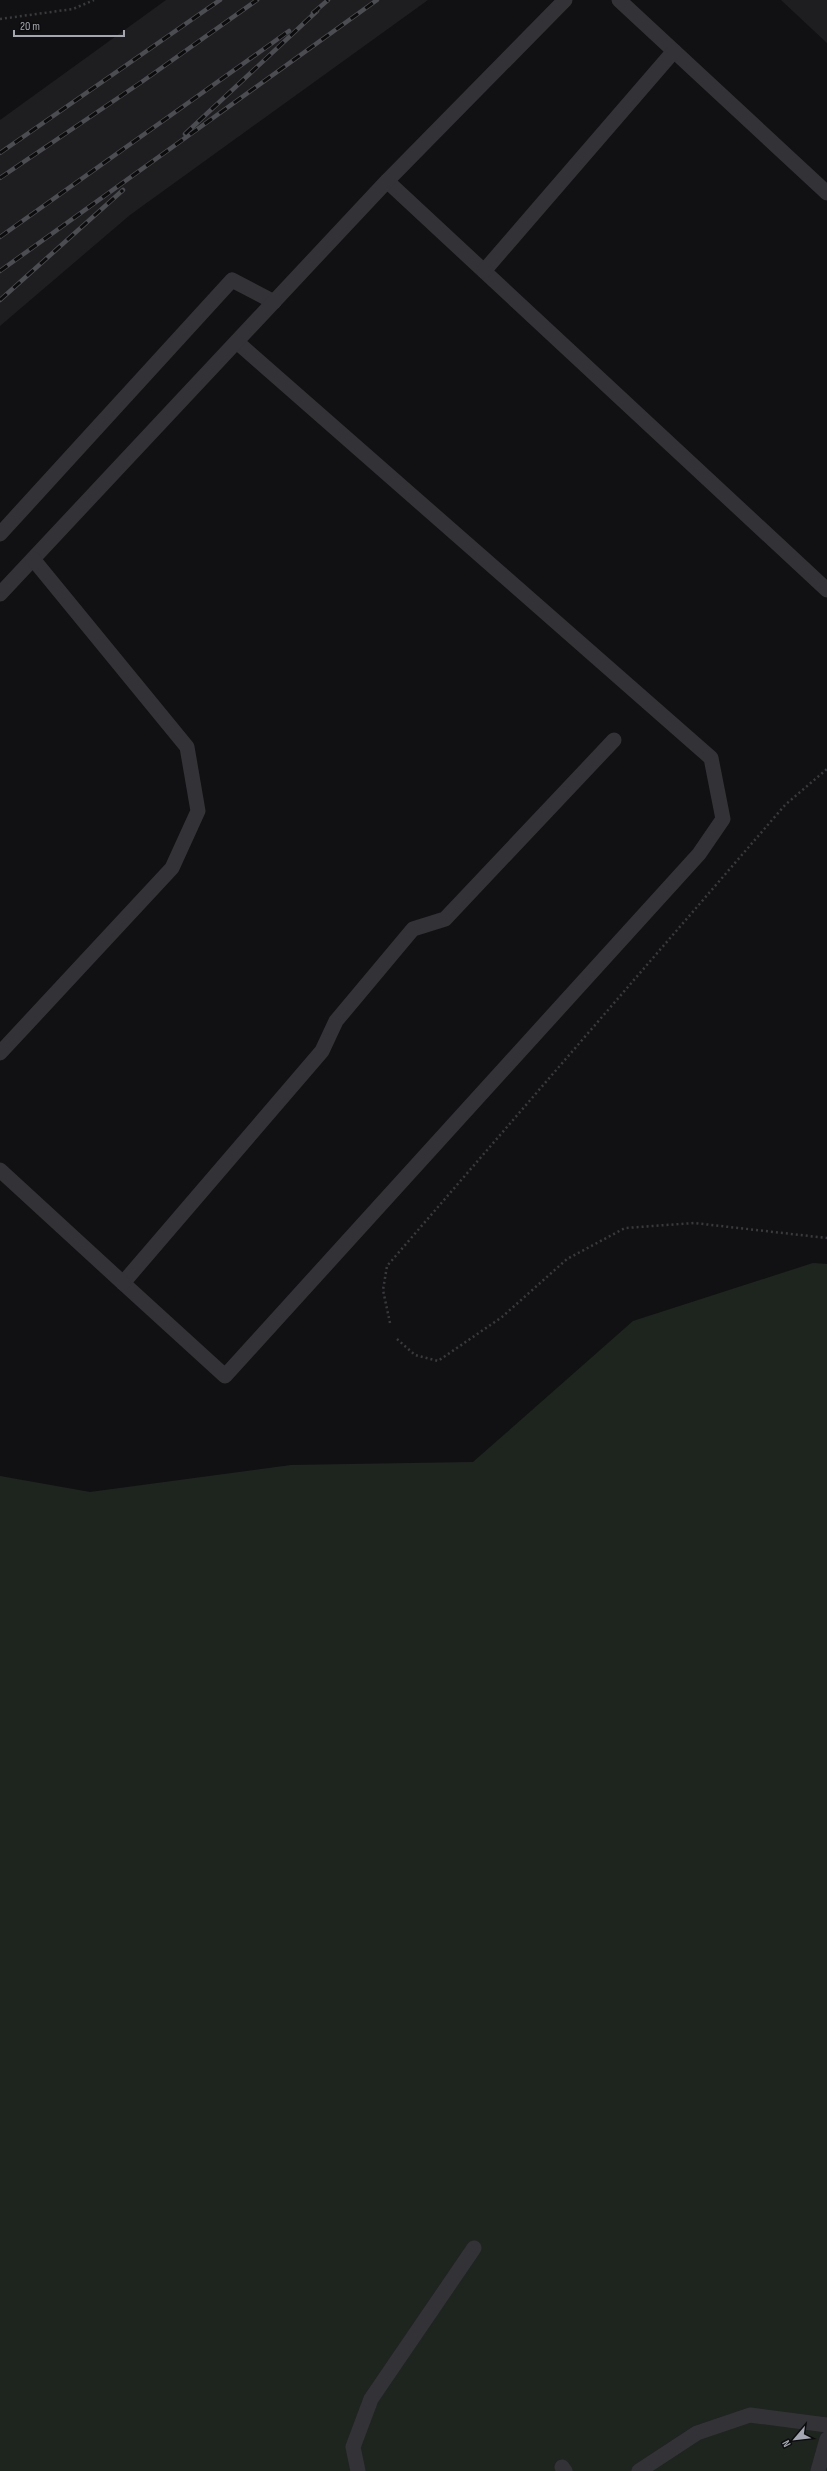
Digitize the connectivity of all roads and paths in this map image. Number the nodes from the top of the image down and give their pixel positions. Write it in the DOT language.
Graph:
graph roads {
  1 [pos="94,0"];
  2 [pos="565,0"];
  3 [pos="619,0"];
  4 [pos="0,19"];
  5 [pos="674,51"];
  6 [pos="387,181"];
  7 [pos="827,193"];
  8 [pos="484,271"];
  9 [pos="274,302"];
  10 [pos="237,342"];
  11 [pos="0,534"];
  12 [pos="33,559"];
  13 [pos="827,590"];
  14 [pos="0,594"];
  15 [pos="614,740"];
  16 [pos="827,768"];
  17 [pos="0,1053"];
  18 [pos="0,1170"];
  19 [pos="827,1238"];
  20 [pos="123,1284"];
  21 [pos="390,1323"];
  22 [pos="397,1339"];
  23 [pos="474,2248"];
  24 [pos="827,2425"];
  25 [pos="827,2439"];
  26 [pos="358,2471"];
  27 [pos="639,2471"];
  28 [pos="818,2471"];
  1 -- 4 [label="path"];
  2 -- 6 [label="lane"];
  3 -- 5 [label="lane"];
  5 -- 7 [label="lane"];
  5 -- 8 [label="lane"];
  6 -- 8 [label="lane"];
  6 -- 9 [label="lane"];
  8 -- 13 [label="lane"];
  9 -- 10 [label="lane"];
  9 -- 11 [label="lane"];
  10 -- 12 [label="lane"];
  10 -- 20 [label="lane"];
  12 -- 14 [label="lane"];
  12 -- 17 [label="lane"];
  15 -- 20 [label="lane"];
  16 -- 21 [label="path"];
  18 -- 20 [label="lane"];
  19 -- 22 [label="path"];
  23 -- 26 [label="lane"];
  24 -- 27 [label="lane"];
  25 -- 28 [label="lane"];
}
